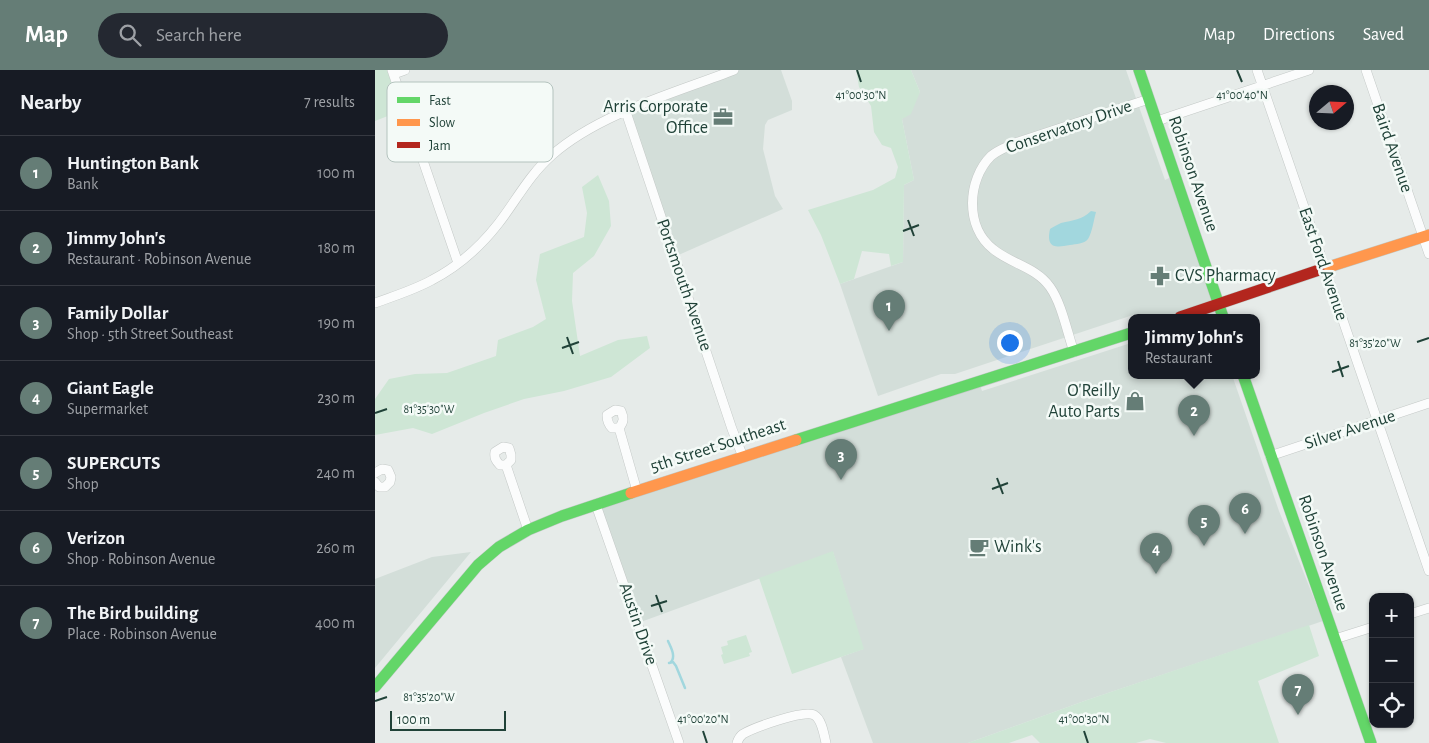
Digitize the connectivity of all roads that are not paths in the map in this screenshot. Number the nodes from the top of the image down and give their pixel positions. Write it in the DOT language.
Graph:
graph roads {
  1 [pos="405,70"];
  2 [pos="734,70"];
  3 [pos="1139,70"];
  4 [pos="1257,70"];
  5 [pos="1309,70"];
  6 [pos="1366,70"];
  7 [pos="393,72"];
  8 [pos="1262,87"];
  9 [pos="1149,99"];
  10 [pos="626,112"];
  11 [pos="1157,121"];
  12 [pos="553,154"];
  13 [pos="424,162"];
  14 [pos="546,162"];
  15 [pos="1426,236"];
  16 [pos="1429,254"];
  17 [pos="458,263"];
  18 [pos="1325,269"];
  19 [pos="375,303"];
  20 [pos="1219,304"];
  21 [pos="1190,314"];
  22 [pos="1222,314"];
  23 [pos="1128,334"];
  24 [pos="1073,352"];
  25 [pos="1244,379"];
  26 [pos="1429,404"];
  27 [pos="1377,420"];
  28 [pos="619,428"];
  29 [pos="1270,456"];
  30 [pos="743,457"];
  31 [pos="506,465"];
  32 [pos="375,473"];
  33 [pos="375,482"];
  34 [pos="637,491"];
  35 [pos="596,504"];
  36 [pos="528,530"];
  37 [pos="1429,571"];
  38 [pos="1429,608"];
  39 [pos="1414,613"];
  40 [pos="1369,628"];
  41 [pos="1335,639"];
  42 [pos="375,687"];
  43 [pos="679,741"];
  44 [pos="669,743"];
  45 [pos="737,743"];
  46 [pos="826,743"];
  47 [pos="1371,743"];
  1 -- 7 [label="street"];
  2 -- 10 [label="street"];
  3 -- 9 [label="main road, Robinson Avenue"];
  4 -- 8 [label="street, East Ford Avenue"];
  5 -- 8 [label="street"];
  6 -- 15 [label="street, Baird Avenue"];
  8 -- 11 [label="street"];
  8 -- 18 [label="street, East Ford Avenue"];
  9 -- 11 [label="main road, Robinson Avenue"];
  9 -- 24 [label="street, Conservatory Drive"];
  10 -- 12 [label="street"];
  10 -- 30 [label="street, Portsmouth Avenue"];
  11 -- 20 [label="main road, Robinson Avenue"];
  13 -- 17 [label="street"];
  14 -- 17 [label="street"];
  15 -- 16 [label="street, Baird Avenue"];
  15 -- 18 [label="main road"];
  17 -- 19 [label="street"];
  18 -- 20 [label="main road"];
  18 -- 27 [label="street, East Ford Avenue"];
  20 -- 21 [label="main road"];
  20 -- 22 [label="main road, Robinson Avenue"];
  23 -- 24 [label="main road, 5th Street Southeast"];
  24 -- 30 [label="main road, 5th Street Southeast"];
  25 -- 29 [label="main road, Robinson Avenue"];
  26 -- 27 [label="street, Silver Avenue"];
  27 -- 29 [label="street, Silver Avenue"];
  27 -- 37 [label="street, East Ford Avenue"];
  28 -- 34 [label="street"];
  29 -- 41 [label="main road, Robinson Avenue"];
  30 -- 34 [label="main road, 5th Street Southeast"];
  31 -- 36 [label="street"];
  32 -- 33 [label="street"];
  34 -- 35 [label="main road, 5th Street Southeast"];
  35 -- 36 [label="main road, 5th Street Southeast"];
  35 -- 43 [label="street, Austin Drive"];
  36 -- 42 [label="main road, 5th Street Southeast"];
  38 -- 39 [label="street"];
  40 -- 41 [label="street"];
  41 -- 47 [label="main road, Robinson Avenue"];
  43 -- 44 [label="street"];
  45 -- 46 [label="street"];
}
